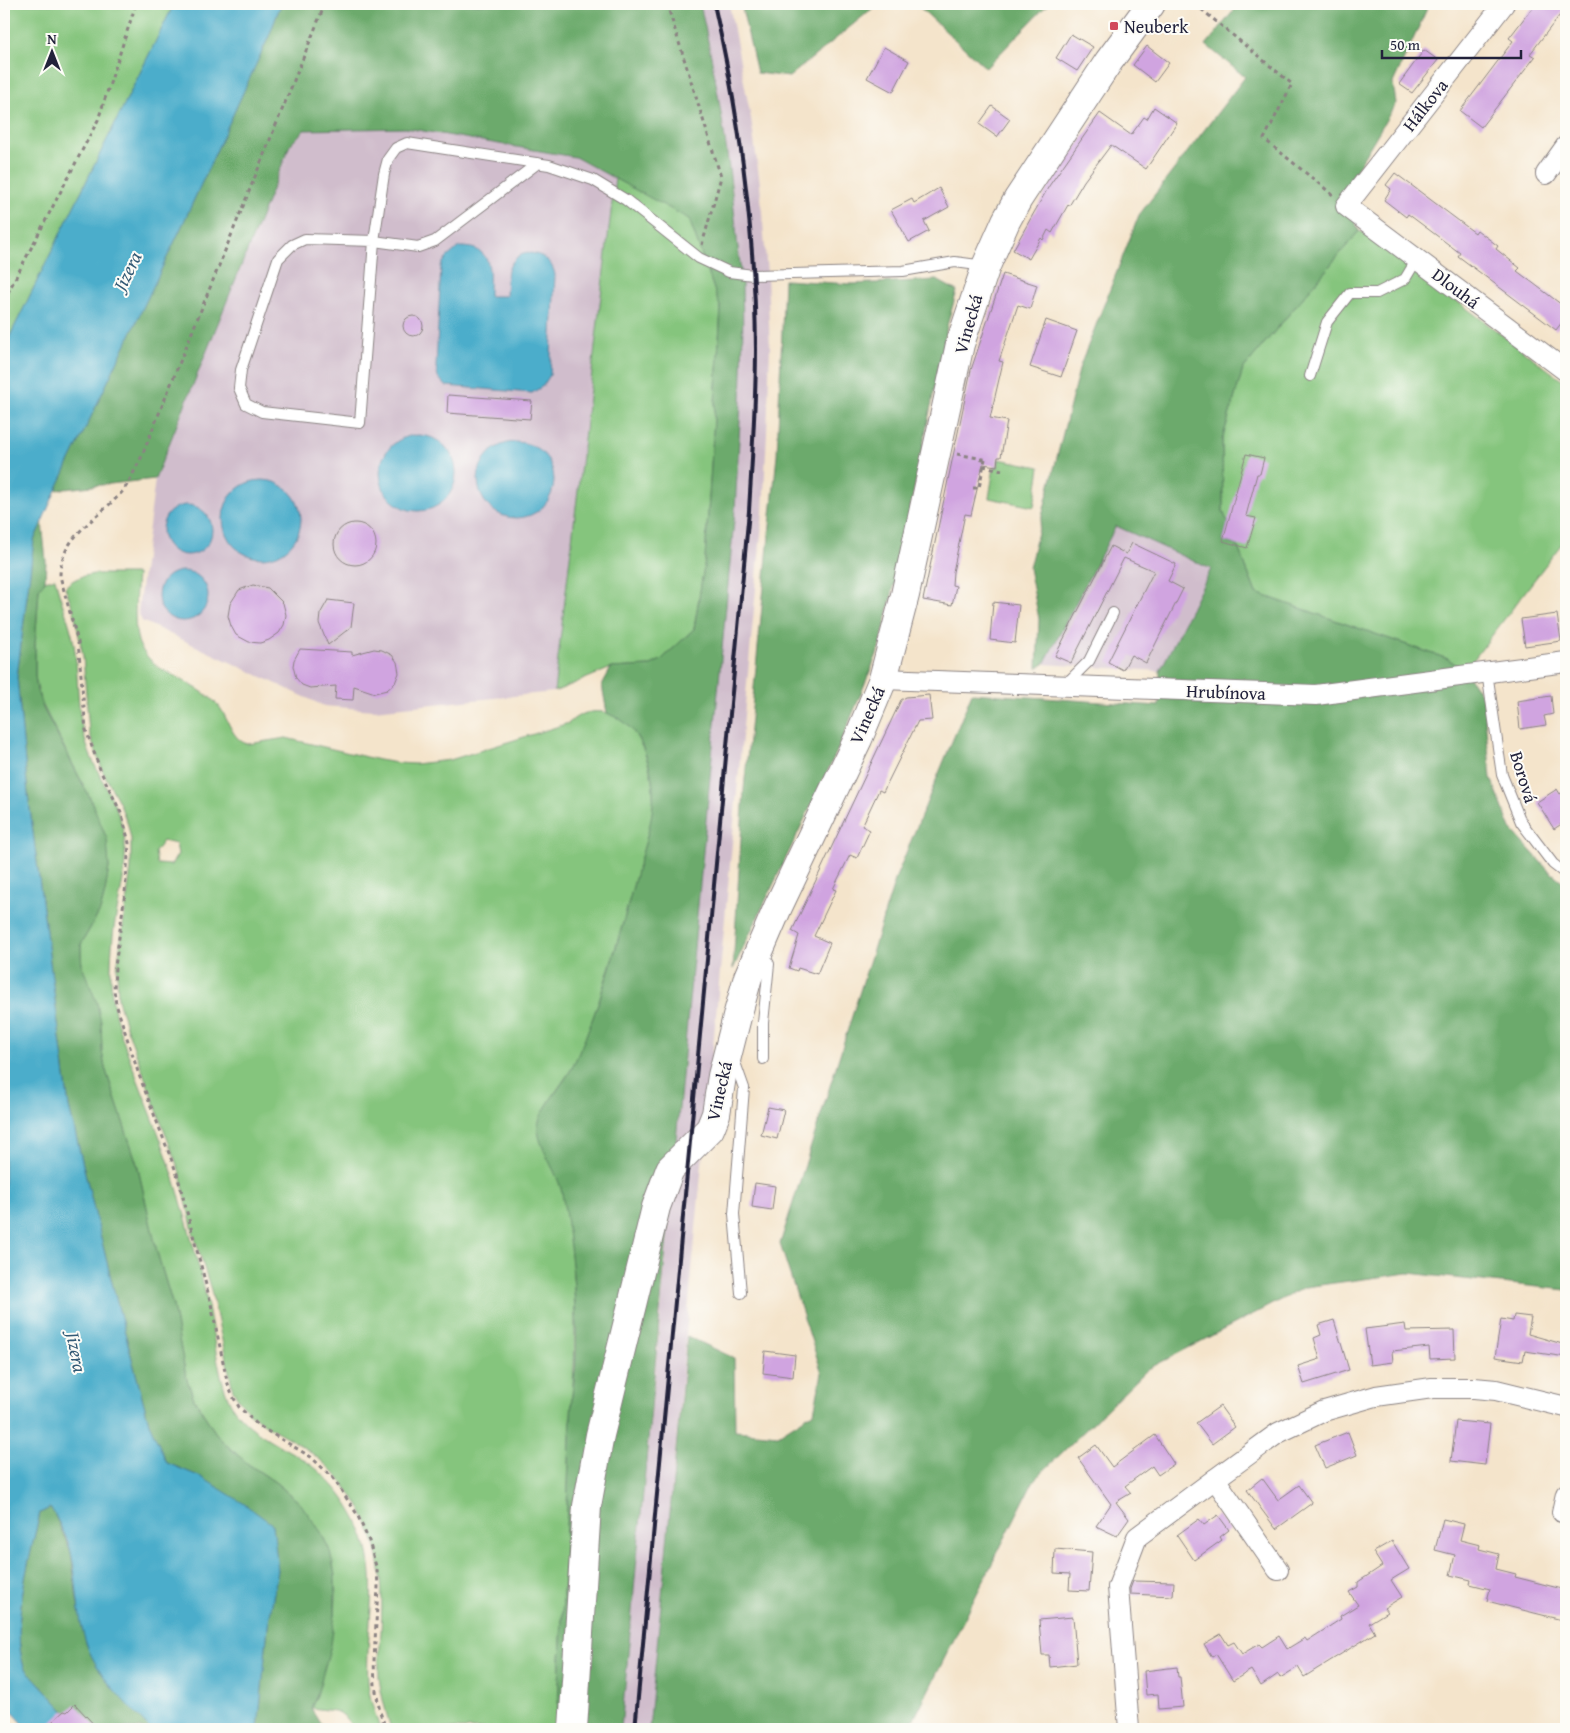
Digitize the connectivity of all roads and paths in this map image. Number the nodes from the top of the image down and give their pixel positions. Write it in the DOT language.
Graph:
graph roads {
  1 [pos="136,4"];
  2 [pos="325,4"];
  3 [pos="667,4"];
  4 [pos="1151,4"];
  5 [pos="1195,4"];
  6 [pos="1504,4"];
  7 [pos="1566,146"];
  8 [pos="538,164"];
  9 [pos="1546,174"];
  10 [pos="1346,206"];
  11 [pos="374,241"];
  12 [pos="699,258"];
  13 [pos="1418,259"];
  14 [pos="986,266"];
  15 [pos="4,300"];
  16 [pos="1566,371"];
  17 [pos="1310,376"];
  18 [pos="937,450"];
  19 [pos="983,466"];
  20 [pos="1002,470"];
  21 [pos="973,488"];
  22 [pos="1113,613"];
  23 [pos="1566,662"];
  24 [pos="1487,672"];
  25 [pos="883,679"];
  26 [pos="1064,686"];
  27 [pos="1566,874"];
  28 [pos="760,949"];
  29 [pos="730,1047"];
  30 [pos="763,1059"];
  31 [pos="740,1293"];
  32 [pos="1566,1407"];
  33 [pos="1215,1479"];
  34 [pos="1278,1570"];
  35 [pos="386,1729"];
  36 [pos="572,1729"];
  37 [pos="1129,1729"];
  1 -- 15 [label="path"];
  2 -- 35 [label="path"];
  3 -- 12 [label="path"];
  4 -- 14 [label="street, Vinecká"];
  5 -- 10 [label="path"];
  6 -- 10 [label="street, Hálkova"];
  7 -- 9 [label="street"];
  8 -- 11 [label="lane"];
  8 -- 11 [label="lane"];
  8 -- 12 [label="lane"];
  10 -- 13 [label="street, Dlouhá"];
  11 -- 11 [label="lane"];
  12 -- 14 [label="lane"];
  13 -- 16 [label="street, Dlouhá"];
  13 -- 17 [label="lane"];
  14 -- 18 [label="street, Vinecká"];
  18 -- 19 [label="path"];
  18 -- 25 [label="street, Vinecká"];
  19 -- 20 [label="path"];
  19 -- 21 [label="path"];
  22 -- 26 [label="lane"];
  23 -- 24 [label="street, Hrubínova"];
  24 -- 26 [label="street, Hrubínova"];
  24 -- 27 [label="lane, Borová"];
  25 -- 26 [label="street, Hrubínova"];
  25 -- 28 [label="street, Vinecká"];
  28 -- 29 [label="street, Vinecká"];
  28 -- 30 [label="lane"];
  29 -- 31 [label="lane"];
  29 -- 36 [label="street, Vinecká"];
  32 -- 33 [label="street"];
  33 -- 34 [label="street"];
  33 -- 37 [label="street"];
}
